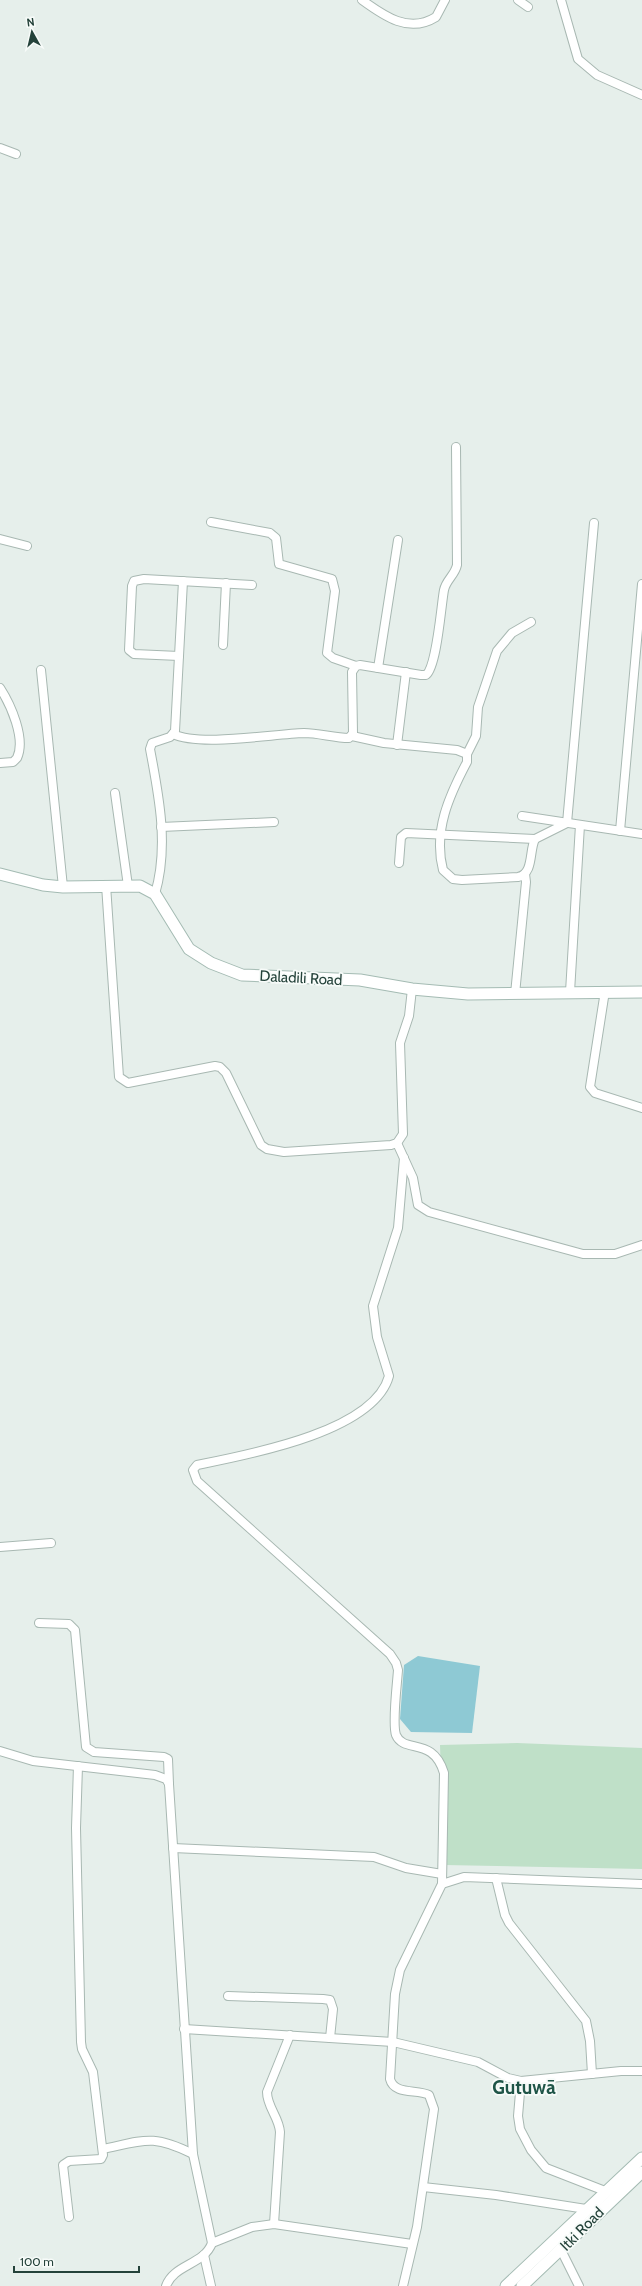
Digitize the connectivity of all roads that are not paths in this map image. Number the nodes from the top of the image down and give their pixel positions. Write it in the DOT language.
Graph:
graph roads {
  1 [pos="362,0"];
  2 [pos="445,0"];
  3 [pos="518,0"];
  4 [pos="560,0"];
  5 [pos="528,7"];
  6 [pos="642,95"];
  7 [pos="0,148"];
  8 [pos="16,154"];
  9 [pos="456,447"];
  10 [pos="211,522"];
  11 [pos="594,523"];
  12 [pos="0,539"];
  13 [pos="398,540"];
  14 [pos="27,546"];
  15 [pos="183,581"];
  16 [pos="226,583"];
  17 [pos="642,584"];
  18 [pos="252,585"];
  19 [pos="531,622"];
  20 [pos="223,645"];
  21 [pos="179,656"];
  22 [pos="356,666"];
  23 [pos="378,668"];
  24 [pos="41,670"];
  25 [pos="406,672"];
  26 [pos="0,688"];
  27 [pos="173,734"];
  28 [pos="352,736"];
  29 [pos="397,745"];
  30 [pos="467,754"];
  31 [pos="0,763"];
  32 [pos="115,793"];
  33 [pos="522,816"];
  34 [pos="274,822"];
  35 [pos="567,823"];
  36 [pos="580,825"];
  37 [pos="161,827"];
  38 [pos="620,831"];
  39 [pos="441,833"];
  40 [pos="642,834"];
  41 [pos="535,839"];
  42 [pos="399,863"];
  43 [pos="0,874"];
  44 [pos="525,874"];
  45 [pos="106,885"];
  46 [pos="128,886"];
  47 [pos="63,887"];
  48 [pos="155,894"];
  49 [pos="412,990"];
  50 [pos="604,991"];
  51 [pos="570,992"];
  52 [pos="642,992"];
  53 [pos="515,994"];
  54 [pos="642,1108"];
  55 [pos="397,1143"];
  56 [pos="404,1158"];
  57 [pos="642,1245"];
  58 [pos="51,1543"];
  59 [pos="0,1547"];
  60 [pos="39,1623"];
  61 [pos="0,1751"];
  62 [pos="78,1766"];
  63 [pos="169,1784"];
  64 [pos="173,1848"];
  65 [pos="442,1874"];
  66 [pos="496,1878"];
  67 [pos="442,1884"];
  68 [pos="642,1884"];
  69 [pos="228,1996"];
  70 [pos="184,2029"];
  71 [pos="290,2035"];
  72 [pos="330,2038"];
  73 [pos="393,2042"];
  74 [pos="642,2072"];
  75 [pos="592,2074"];
  76 [pos="522,2081"];
  77 [pos="103,2149"];
  78 [pos="193,2154"];
  79 [pos="642,2158"];
  80 [pos="642,2172"];
  81 [pos="422,2187"];
  82 [pos="605,2190"];
  83 [pos="586,2209"];
  84 [pos="68,2217"];
  85 [pos="274,2224"];
  86 [pos="212,2243"];
  87 [pos="412,2244"];
  88 [pos="561,2250"];
  89 [pos="204,2256"];
  90 [pos="166,2286"];
  91 [pos="211,2286"];
  92 [pos="403,2286"];
  93 [pos="506,2286"];
  94 [pos="522,2286"];
  95 [pos="579,2286"];
  1 -- 2 [label="street"];
  3 -- 5 [label="street"];
  4 -- 6 [label="street"];
  7 -- 8 [label="street"];
  9 -- 25 [label="street"];
  10 -- 22 [label="street"];
  11 -- 35 [label="street"];
  12 -- 14 [label="street"];
  13 -- 23 [label="street"];
  15 -- 16 [label="street"];
  15 -- 21 [label="street"];
  15 -- 21 [label="street"];
  16 -- 18 [label="street"];
  16 -- 20 [label="street"];
  17 -- 38 [label="street"];
  19 -- 30 [label="street"];
  21 -- 27 [label="street"];
  22 -- 23 [label="street"];
  22 -- 28 [label="street"];
  23 -- 25 [label="street"];
  24 -- 47 [label="street"];
  25 -- 29 [label="street"];
  26 -- 31 [label="street"];
  27 -- 28 [label="street"];
  27 -- 37 [label="street"];
  28 -- 29 [label="street"];
  29 -- 30 [label="street"];
  30 -- 39 [label="street"];
  32 -- 46 [label="street"];
  33 -- 35 [label="street"];
  34 -- 37 [label="street"];
  35 -- 36 [label="street"];
  35 -- 41 [label="street"];
  36 -- 38 [label="street"];
  36 -- 51 [label="street"];
  37 -- 48 [label="street"];
  38 -- 40 [label="street"];
  39 -- 41 [label="street"];
  39 -- 42 [label="street"];
  39 -- 44 [label="street"];
  41 -- 44 [label="street"];
  43 -- 47 [label="main road"];
  44 -- 53 [label="street"];
  45 -- 46 [label="main road"];
  45 -- 47 [label="main road"];
  45 -- 55 [label="street"];
  46 -- 48 [label="main road"];
  48 -- 49 [label="main road, Daladili Road"];
  49 -- 53 [label="main road, Daladili Road"];
  49 -- 55 [label="street"];
  50 -- 51 [label="main road, Daladili Road"];
  50 -- 52 [label="main road, Daladili Road"];
  50 -- 54 [label="street"];
  51 -- 53 [label="main road, Daladili Road"];
  55 -- 56 [label="street"];
  56 -- 57 [label="street"];
  56 -- 65 [label="street"];
  58 -- 59 [label="street"];
  60 -- 63 [label="street"];
  61 -- 62 [label="street"];
  62 -- 63 [label="street"];
  62 -- 77 [label="street"];
  63 -- 64 [label="street"];
  64 -- 65 [label="street"];
  64 -- 70 [label="street"];
  65 -- 67 [label="street"];
  66 -- 67 [label="street"];
  66 -- 68 [label="street"];
  66 -- 75 [label="street"];
  67 -- 73 [label="street"];
  69 -- 72 [label="street"];
  70 -- 71 [label="street"];
  70 -- 78 [label="street"];
  71 -- 72 [label="street"];
  71 -- 85 [label="street"];
  72 -- 73 [label="street"];
  73 -- 76 [label="street"];
  73 -- 81 [label="street"];
  74 -- 75 [label="street"];
  75 -- 76 [label="street"];
  76 -- 82 [label="street"];
  77 -- 78 [label="street"];
  77 -- 84 [label="street"];
  78 -- 86 [label="street"];
  79 -- 82 [label="main road"];
  80 -- 88 [label="main road, Itki Road"];
  81 -- 83 [label="street"];
  81 -- 87 [label="street"];
  82 -- 83 [label="main road"];
  83 -- 93 [label="main road"];
  85 -- 86 [label="street"];
  85 -- 87 [label="street"];
  86 -- 89 [label="street"];
  87 -- 92 [label="street"];
  88 -- 94 [label="main road, Itki Road"];
  88 -- 95 [label="street"];
  89 -- 90 [label="street"];
  89 -- 91 [label="street"];
}
